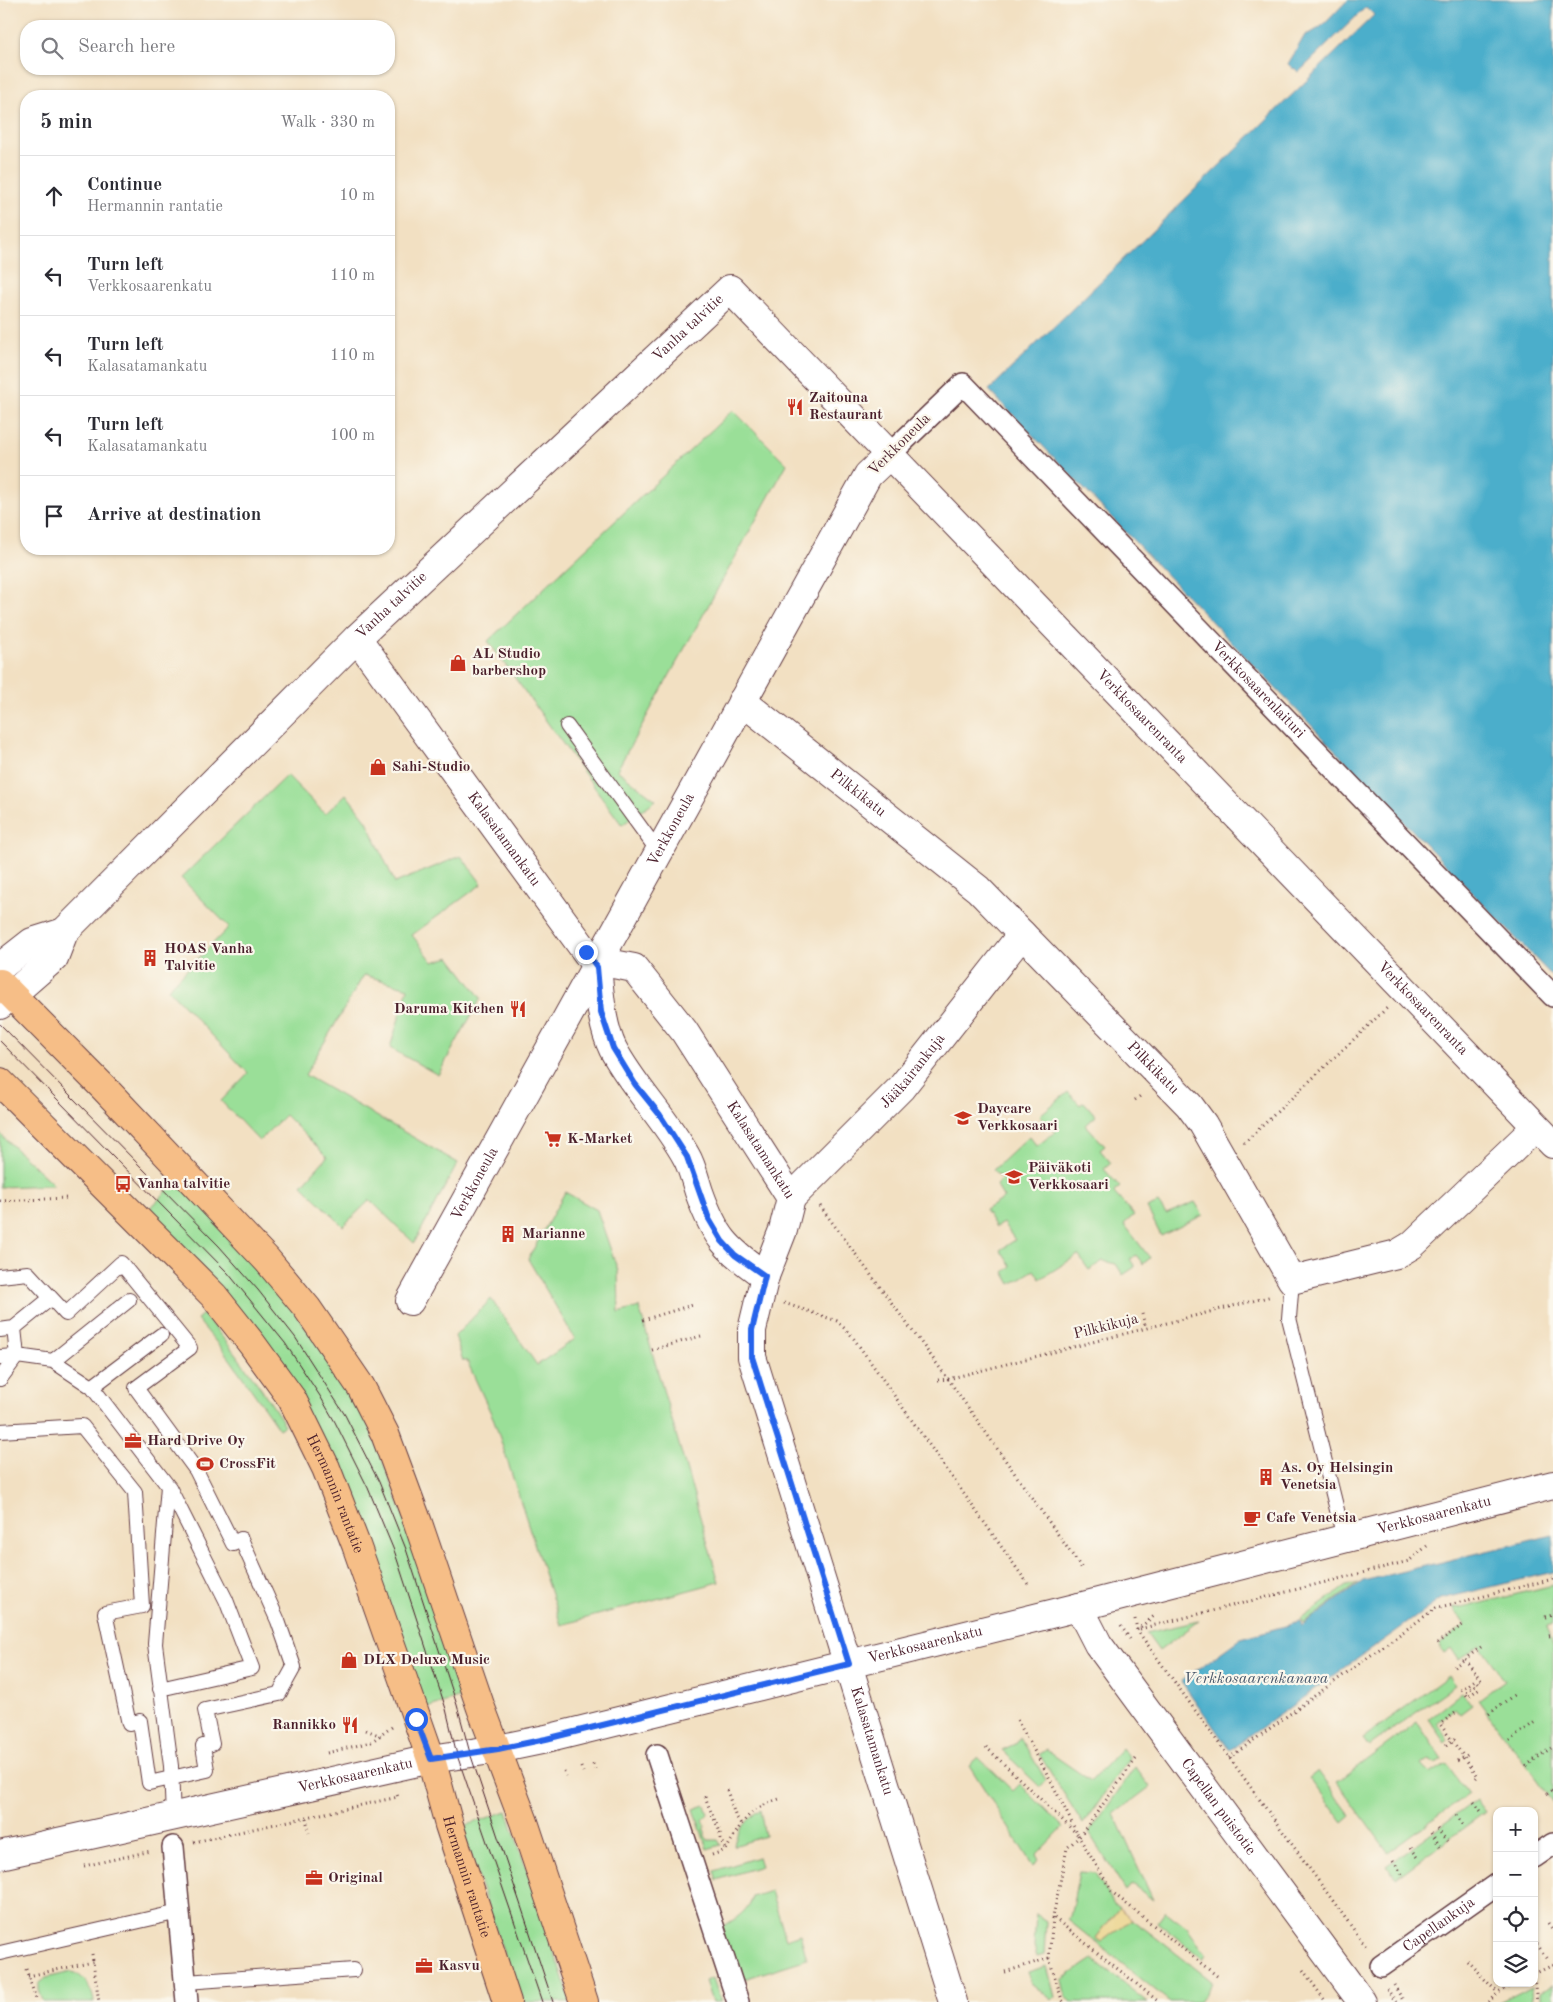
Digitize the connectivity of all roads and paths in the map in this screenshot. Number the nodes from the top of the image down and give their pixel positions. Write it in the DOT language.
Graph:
graph roads {
  1 [pos="730,289"];
  2 [pos="963,384"];
  3 [pos="890,454"];
  4 [pos="357,638"];
  5 [pos="742,702"];
  6 [pos="567,726"];
  7 [pos="660,854"];
  8 [pos="64,932"];
  9 [pos="1022,934"];
  10 [pos="0,967"];
  11 [pos="597,967"];
  12 [pos="1405,991"];
  13 [pos="4,994"];
  14 [pos="1553,996"];
  15 [pos="0,1082"];
  16 [pos="1143,1094"];
  17 [pos="1135,1100"];
  18 [pos="1545,1136"];
  19 [pos="1225,1162"];
  20 [pos="68,1198"];
  21 [pos="791,1198"];
  22 [pos="0,1201"];
  23 [pos="818,1202"];
  24 [pos="0,1276"];
  25 [pos="765,1276"];
  26 [pos="1286,1287"];
  27 [pos="51,1298"];
  28 [pos="129,1300"];
  29 [pos="410,1301"];
  30 [pos="781,1302"];
  31 [pos="692,1305"];
  32 [pos="1142,1314"];
  33 [pos="643,1320"];
  34 [pos="1146,1328"];
  35 [pos="7,1329"];
  36 [pos="160,1336"];
  37 [pos="701,1336"];
  38 [pos="652,1350"];
  39 [pos="18,1356"];
  40 [pos="0,1357"];
  41 [pos="53,1361"];
  42 [pos="0,1379"];
  43 [pos="948,1379"];
  44 [pos="938,1380"];
  45 [pos="92,1387"];
  46 [pos="0,1431"];
  47 [pos="1553,1485"];
  48 [pos="168,1486"];
  49 [pos="1344,1538"];
  50 [pos="1432,1541"];
  51 [pos="1083,1570"];
  52 [pos="1553,1580"];
  53 [pos="1030,1587"];
  54 [pos="1131,1594"];
  55 [pos="1079,1607"];
  56 [pos="1553,1615"];
  57 [pos="1544,1617"];
  58 [pos="1464,1624"];
  59 [pos="1137,1630"];
  60 [pos="1437,1643"];
  61 [pos="1481,1647"];
  62 [pos="1465,1659"];
  63 [pos="849,1664"];
  64 [pos="1454,1667"];
  65 [pos="1483,1683"];
  66 [pos="1481,1687"];
  67 [pos="160,1689"];
  68 [pos="1460,1690"];
  69 [pos="1516,1694"];
  70 [pos="1455,1713"];
  71 [pos="1488,1714"];
  72 [pos="1017,1720"];
  73 [pos="1535,1722"];
  74 [pos="393,1727"];
  75 [pos="366,1730"];
  76 [pos="1458,1736"];
  77 [pos="381,1737"];
  78 [pos="1452,1741"];
  79 [pos="1509,1741"];
  80 [pos="1446,1745"];
  81 [pos="986,1747"];
  82 [pos="1551,1748"];
  83 [pos="498,1749"];
  84 [pos="324,1753"];
  85 [pos="1470,1753"];
  86 [pos="657,1755"];
  87 [pos="1464,1757"];
  88 [pos="1229,1758"];
  89 [pos="431,1759"];
  90 [pos="1136,1759"];
  91 [pos="1458,1762"];
  92 [pos="593,1764"];
  93 [pos="581,1766"];
  94 [pos="1526,1766"];
  95 [pos="595,1769"];
  96 [pos="564,1771"];
  97 [pos="583,1772"];
  98 [pos="566,1776"];
  99 [pos="1476,1778"];
  100 [pos="727,1790"];
  101 [pos="1553,1790"];
  102 [pos="396,1791"];
  103 [pos="1547,1794"];
  104 [pos="705,1796"];
  105 [pos="782,1798"];
  106 [pos="1474,1802"];
  107 [pos="1483,1814"];
  108 [pos="1456,1815"];
  109 [pos="173,1818"];
  110 [pos="306,1818"];
  111 [pos="741,1824"];
  112 [pos="1466,1827"];
  113 [pos="1437,1828"];
  114 [pos="309,1833"];
  115 [pos="1431,1833"];
  116 [pos="1079,1836"];
  117 [pos="209,1838"];
  118 [pos="1447,1841"];
  119 [pos="1553,1844"];
  120 [pos="173,1846"];
  121 [pos="1440,1846"];
  122 [pos="1412,1848"];
  123 [pos="726,1850"];
  124 [pos="1538,1854"];
  125 [pos="0,1855"];
  126 [pos="705,1857"];
  127 [pos="1420,1860"];
  128 [pos="1393,1861"];
  129 [pos="1402,1874"];
  130 [pos="1493,1887"];
  131 [pos="179,1912"];
  132 [pos="1053,1917"];
  133 [pos="1548,1923"];
  134 [pos="1553,1930"];
  135 [pos="1535,1942"];
  136 [pos="0,1953"];
  137 [pos="92,1954"];
  138 [pos="1049,1958"];
  139 [pos="1548,1960"];
  140 [pos="1467,1961"];
  141 [pos="93,1962"];
  142 [pos="1553,1965"];
  143 [pos="1381,1966"];
  144 [pos="26,1969"];
  145 [pos="354,1970"];
  146 [pos="1005,1972"];
  147 [pos="1538,1974"];
  148 [pos="28,1976"];
  149 [pos="1217,1976"];
  150 [pos="1509,1987"];
  151 [pos="1535,1987"];
  152 [pos="186,1992"];
  153 [pos="1498,1993"];
  154 [pos="37,2002"];
  155 [pos="99,2002"];
  156 [pos="507,2002"];
  157 [pos="584,2002"];
  158 [pos="738,2002"];
  159 [pos="953,2002"];
  160 [pos="1064,2002"];
  161 [pos="1159,2002"];
  162 [pos="1362,2002"];
  163 [pos="1488,2002"];
  164 [pos="1537,2002"];
  1 -- 3 [label="street, Verkkosaarenranta"];
  1 -- 4 [label="street, Vanha talvitie"];
  2 -- 3 [label="street, Verkkoneula"];
  2 -- 14 [label="street, Verkkosaarenlaituri"];
  3 -- 5 [label="street, Verkkoneula"];
  3 -- 12 [label="street, Verkkosaarenranta"];
  4 -- 8 [label="street, Vanha talvitie"];
  4 -- 11 [label="street, Kalasatamankatu"];
  5 -- 7 [label="street, Verkkoneula"];
  5 -- 9 [label="street, Pilkkikatu"];
  6 -- 7 [label="lane"];
  7 -- 11 [label="street, Verkkoneula"];
  8 -- 10 [label="street, Vanha talvitie"];
  8 -- 13 [label="street, Vanha talvitie"];
  9 -- 19 [label="street, Pilkkikatu"];
  9 -- 21 [label="street, Jääkairankuja"];
  11 -- 21 [label="street, Kalasatamankatu"];
  11 -- 25 [label="street"];
  11 -- 29 [label="street, Verkkoneula"];
  12 -- 18 [label="street, Verkkosaarenranta"];
  12 -- 19 [label="path"];
  13 -- 83 [label="main road"];
  15 -- 89 [label="main road, Hermannin rantatie"];
  16 -- 17 [label="path"];
  18 -- 26 [label="street"];
  19 -- 26 [label="street, Pilkkikatu"];
  20 -- 22 [label="path"];
  21 -- 25 [label="street, Kalasatamankatu"];
  23 -- 43 [label="path"];
  24 -- 27 [label="lane"];
  25 -- 63 [label="street, Kalasatamankatu"];
  26 -- 34 [label="path, Pilkkikuja"];
  26 -- 49 [label="lane"];
  27 -- 35 [label="lane"];
  27 -- 46 [label="lane"];
  28 -- 41 [label="lane"];
  30 -- 53 [label="path"];
  31 -- 33 [label="path"];
  32 -- 34 [label="path"];
  34 -- 43 [label="path, Pilkkikuja"];
  35 -- 39 [label="lane"];
  36 -- 45 [label="lane"];
  37 -- 38 [label="path"];
  39 -- 40 [label="lane"];
  39 -- 41 [label="lane"];
  39 -- 42 [label="lane"];
  41 -- 45 [label="lane"];
  43 -- 44 [label="path, Pilkkikuja"];
  43 -- 51 [label="path"];
  45 -- 48 [label="lane"];
  47 -- 49 [label="street, Verkkosaarenkatu"];
  48 -- 67 [label="lane"];
  48 -- 67 [label="lane"];
  49 -- 54 [label="street, Verkkosaarenkatu"];
  50 -- 59 [label="path"];
  52 -- 88 [label="path"];
  54 -- 55 [label="street, Verkkosaarenkatu"];
  54 -- 59 [label="path"];
  55 -- 63 [label="street, Verkkosaarenkatu"];
  55 -- 162 [label="street, Capellan puistotie"];
  56 -- 57 [label="path"];
  58 -- 60 [label="path"];
  59 -- 88 [label="path"];
  61 -- 62 [label="path"];
  62 -- 64 [label="path"];
  62 -- 65 [label="path"];
  63 -- 83 [label="street, Verkkosaarenkatu"];
  63 -- 159 [label="street, Kalasatamankatu"];
  66 -- 68 [label="path"];
  67 -- 109 [label="lane"];
  69 -- 71 [label="path"];
  70 -- 78 [label="path"];
  72 -- 116 [label="path"];
  73 -- 79 [label="path"];
  74 -- 77 [label="path"];
  75 -- 77 [label="path"];
  76 -- 78 [label="path"];
  77 -- 84 [label="path"];
  78 -- 80 [label="path"];
  78 -- 87 [label="path"];
  81 -- 116 [label="path"];
  82 -- 94 [label="path"];
  83 -- 89 [label="street, Verkkosaarenkatu"];
  83 -- 157 [label="main road"];
  85 -- 87 [label="path"];
  86 -- 158 [label="street"];
  87 -- 91 [label="path"];
  87 -- 99 [label="path"];
  88 -- 143 [label="path"];
  89 -- 109 [label="street, Verkkosaarenkatu"];
  89 -- 156 [label="main road, Hermannin rantatie"];
  90 -- 116 [label="path"];
  92 -- 95 [label="path"];
  93 -- 97 [label="path"];
  96 -- 98 [label="path"];
  100 -- 111 [label="path"];
  101 -- 103 [label="path"];
  102 -- 110 [label="path"];
  104 -- 123 [label="path"];
  105 -- 111 [label="path"];
  106 -- 107 [label="path"];
  108 -- 112 [label="path"];
  109 -- 125 [label="street, Verkkosaarenkatu"];
  110 -- 114 [label="path"];
  110 -- 117 [label="path"];
  111 -- 123 [label="path"];
  113 -- 118 [label="path"];
  115 -- 121 [label="path"];
  116 -- 132 [label="path"];
  116 -- 149 [label="path"];
  119 -- 124 [label="street"];
  120 -- 131 [label="street"];
  122 -- 127 [label="path"];
  123 -- 126 [label="path"];
  128 -- 129 [label="path"];
  130 -- 143 [label="street, Capellankuja"];
  131 -- 136 [label="lane"];
  131 -- 152 [label="street"];
  132 -- 138 [label="path"];
  132 -- 161 [label="path"];
  133 -- 134 [label="path"];
  135 -- 139 [label="path"];
  137 -- 141 [label="path"];
  138 -- 146 [label="path"];
  138 -- 160 [label="path"];
  140 -- 153 [label="path"];
  141 -- 148 [label="path"];
  141 -- 155 [label="path"];
  142 -- 147 [label="path"];
  144 -- 148 [label="path"];
  145 -- 152 [label="lane"];
  148 -- 154 [label="path"];
  150 -- 153 [label="path"];
  151 -- 164 [label="path"];
  153 -- 163 [label="path"];
}
